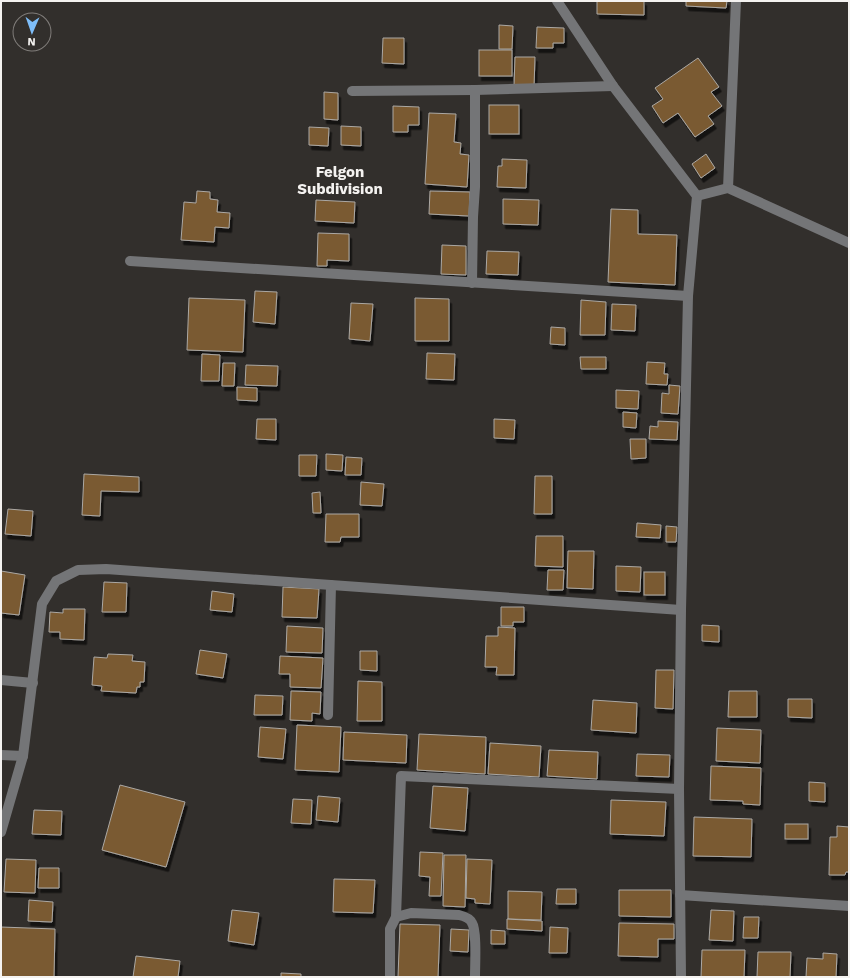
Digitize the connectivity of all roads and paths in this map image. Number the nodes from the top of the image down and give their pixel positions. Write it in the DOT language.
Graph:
graph roads {
  1 [pos="557,1"];
  2 [pos="736,1"];
  3 [pos="614,86"];
  4 [pos="475,90"];
  5 [pos="352,91"];
  6 [pos="728,188"];
  7 [pos="697,196"];
  8 [pos="849,243"];
  9 [pos="130,261"];
  10 [pos="472,283"];
  11 [pos="688,296"];
  12 [pos="331,585"];
  13 [pos="681,610"];
  14 [pos="1,680"];
  15 [pos="33,683"];
  16 [pos="328,715"];
  17 [pos="1,755"];
  18 [pos="23,756"];
  19 [pos="679,789"];
  20 [pos="1,832"];
  21 [pos="680,895"];
  22 [pos="849,906"];
  23 [pos="396,917"];
  24 [pos="390,977"];
  25 [pos="475,977"];
  26 [pos="681,977"];
  1 -- 3 [label="street"];
  2 -- 6 [label="street"];
  3 -- 4 [label="street"];
  3 -- 7 [label="street"];
  4 -- 5 [label="street"];
  4 -- 10 [label="street"];
  6 -- 7 [label="street"];
  6 -- 8 [label="street"];
  7 -- 11 [label="street"];
  9 -- 10 [label="street"];
  10 -- 11 [label="street"];
  11 -- 13 [label="street"];
  12 -- 13 [label="street"];
  12 -- 15 [label="street"];
  12 -- 16 [label="street"];
  13 -- 19 [label="street"];
  14 -- 15 [label="street"];
  15 -- 18 [label="street"];
  17 -- 18 [label="street"];
  18 -- 20 [label="street"];
  19 -- 21 [label="street"];
  19 -- 23 [label="street"];
  21 -- 22 [label="street"];
  21 -- 26 [label="street"];
  23 -- 24 [label="street"];
  23 -- 25 [label="street"];
}
